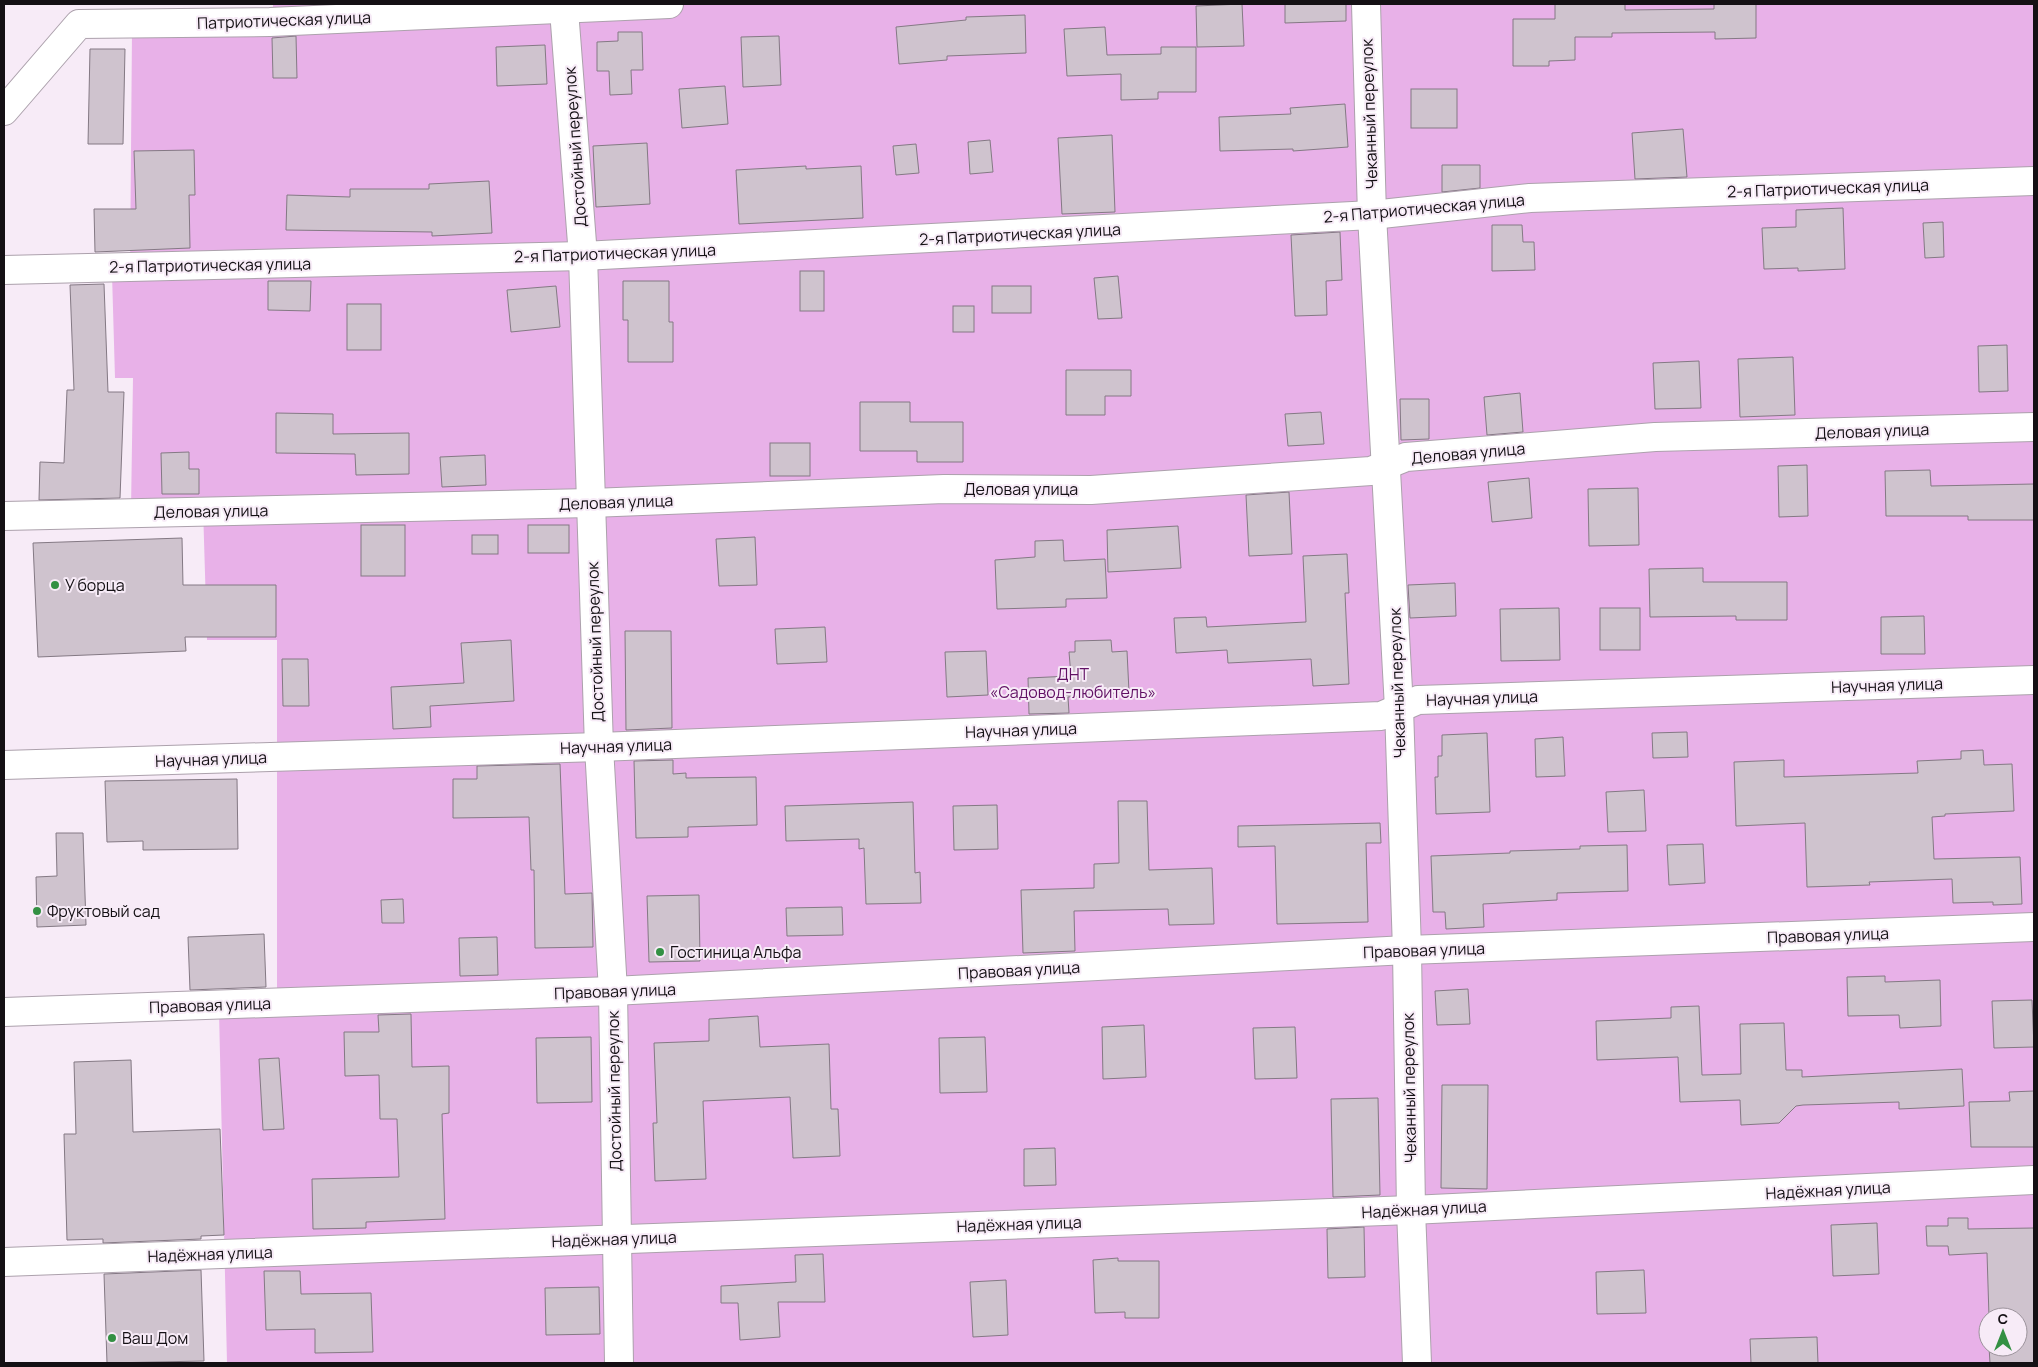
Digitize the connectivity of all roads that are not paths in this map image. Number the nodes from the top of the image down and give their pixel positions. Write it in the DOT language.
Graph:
graph roads {
  1 [pos="668,4"];
  2 [pos="1366,4"];
  3 [pos="564,10"];
  4 [pos="4,111"];
  5 [pos="2034,181"];
  6 [pos="1372,216"];
  7 [pos="583,256"];
  8 [pos="4,270"];
  9 [pos="2034,427"];
  10 [pos="1387,464"];
  11 [pos="591,503"];
  12 [pos="4,516"];
  13 [pos="2034,680"];
  14 [pos="1399,708"];
  15 [pos="599,747"];
  16 [pos="4,765"];
  17 [pos="2034,927"];
  18 [pos="1407,950"];
  19 [pos="613,991"];
  20 [pos="4,1012"];
  21 [pos="2034,1180"];
  22 [pos="1411,1210"];
  23 [pos="616,1239"];
  24 [pos="4,1262"];
  25 [pos="619,1363"];
  26 [pos="1417,1363"];
  1 -- 3 [label="street, Патриотическая улица"];
  2 -- 6 [label="street, Чеканный переулок"];
  3 -- 4 [label="street, Патриотическая улица"];
  3 -- 7 [label="street, Достойный переулок"];
  5 -- 6 [label="street, 2-я Патриотическая улица"];
  6 -- 7 [label="street, 2-я Патриотическая улица"];
  6 -- 10 [label="street, Чеканный переулок"];
  7 -- 8 [label="street, 2-я Патриотическая улица"];
  7 -- 11 [label="street, Достойный переулок"];
  9 -- 10 [label="street, Деловая улица"];
  10 -- 11 [label="street, Деловая улица"];
  10 -- 14 [label="street, Чеканный переулок"];
  11 -- 12 [label="street, Деловая улица"];
  11 -- 15 [label="street, Достойный переулок"];
  13 -- 14 [label="street, Научная улица"];
  14 -- 15 [label="street, Научная улица"];
  14 -- 18 [label="street, Чеканный переулок"];
  15 -- 16 [label="street, Научная улица"];
  15 -- 19 [label="street, Достойный переулок"];
  17 -- 18 [label="street, Правовая улица"];
  18 -- 19 [label="street, Правовая улица"];
  18 -- 22 [label="street, Чеканный переулок"];
  19 -- 20 [label="street, Правовая улица"];
  19 -- 23 [label="street, Достойный переулок"];
  21 -- 22 [label="street, Надёжная улица"];
  22 -- 23 [label="street, Надёжная улица"];
  22 -- 26 [label="street, Чеканный переулок"];
  23 -- 24 [label="street, Надёжная улица"];
  23 -- 25 [label="street, Достойный переулок"];
}
